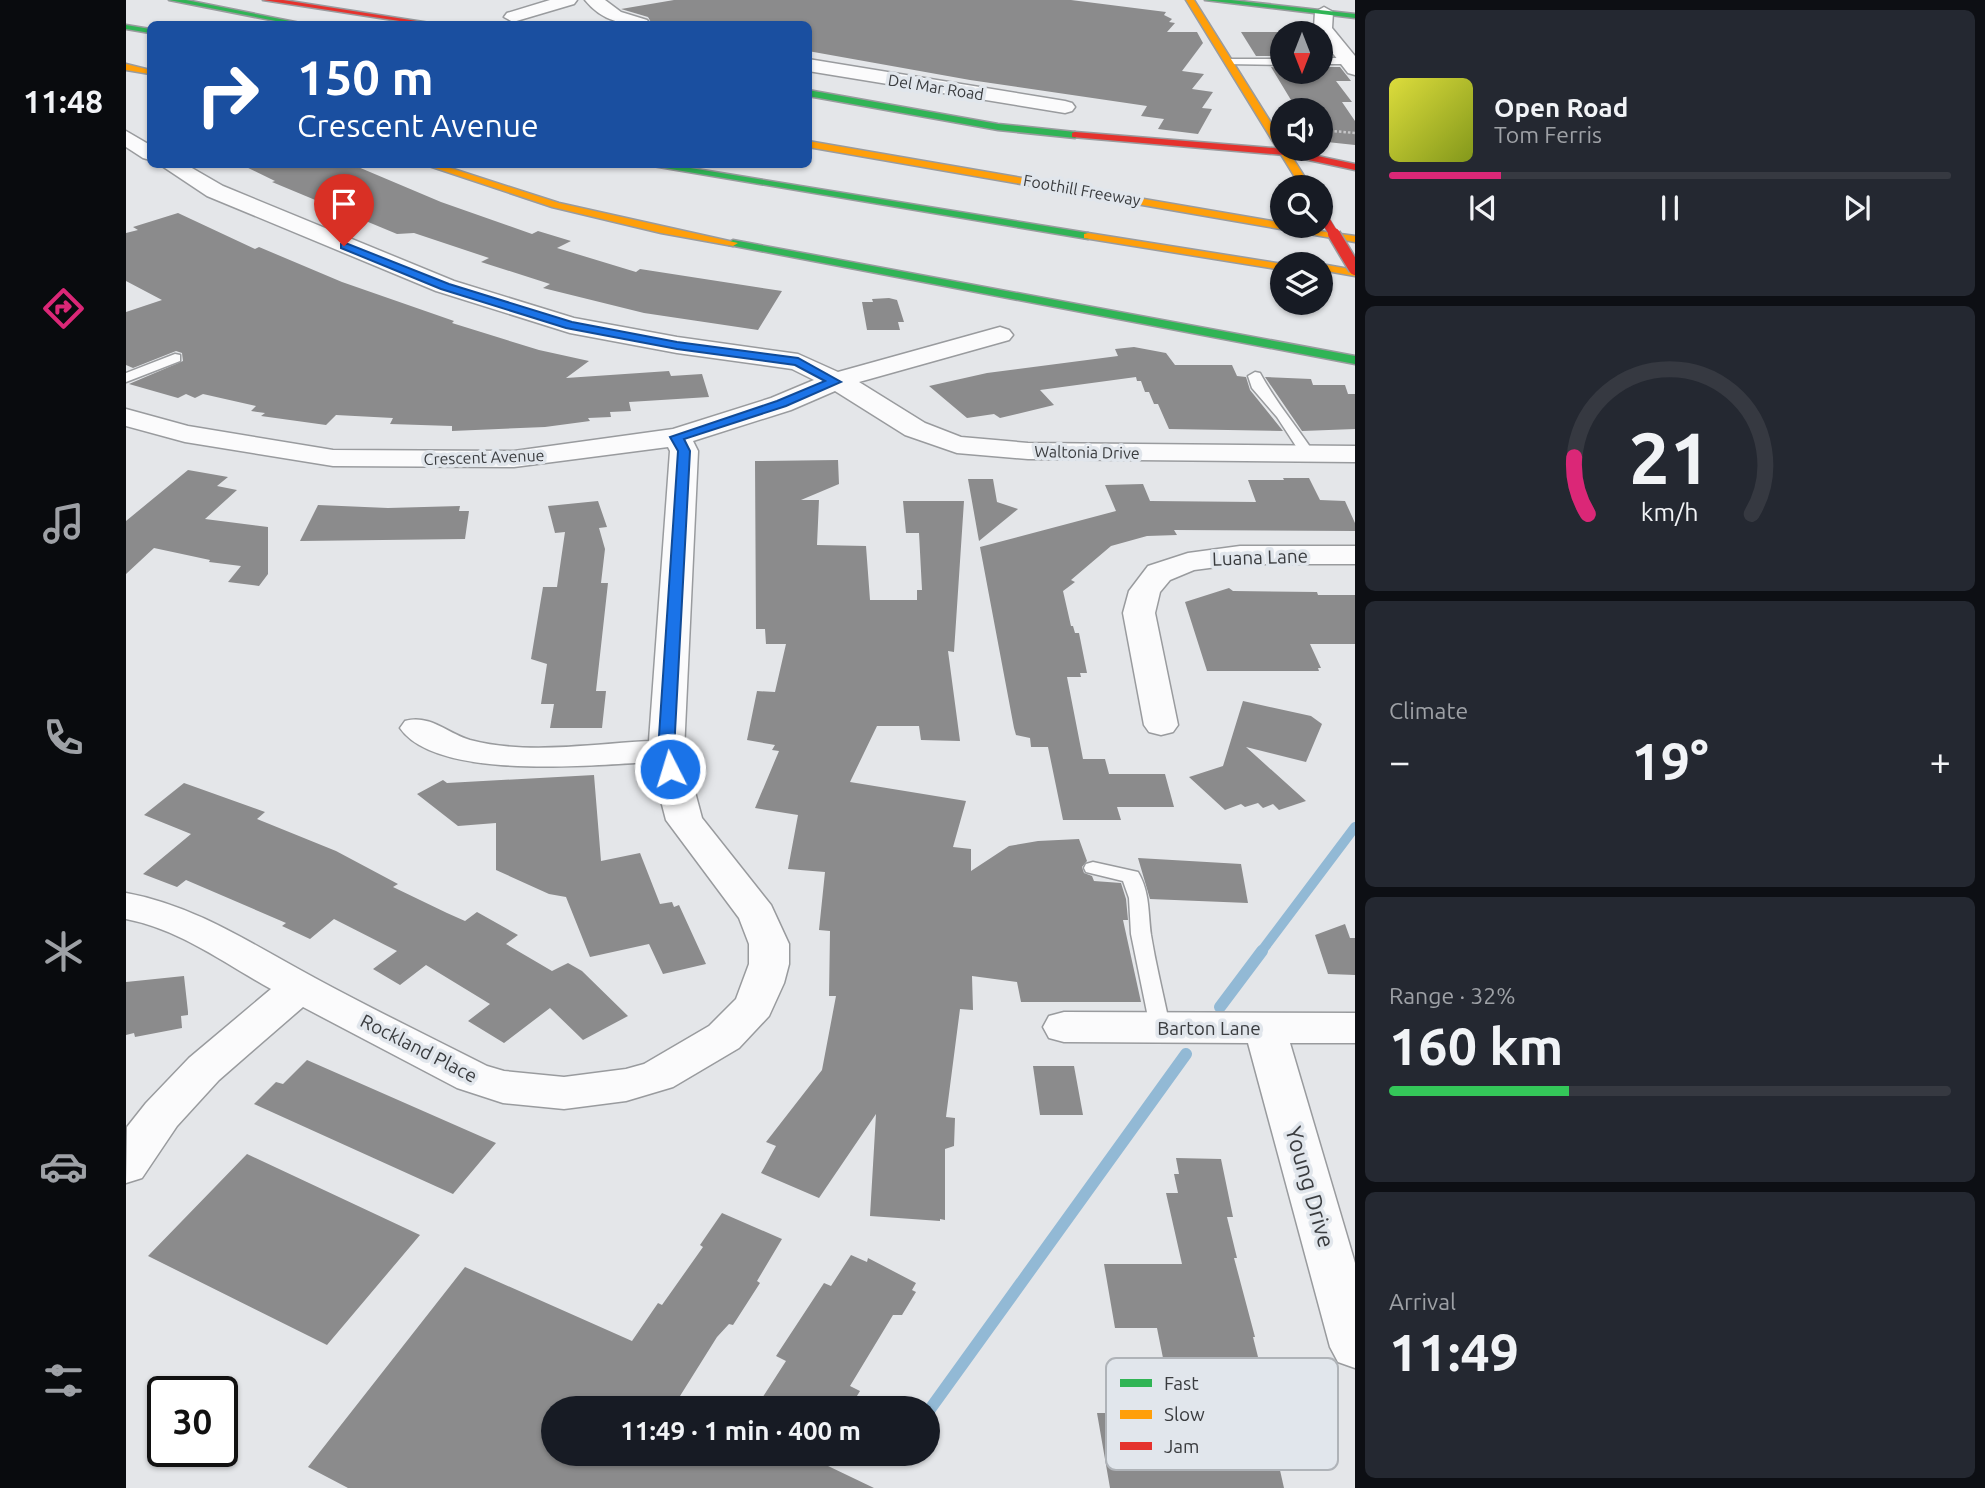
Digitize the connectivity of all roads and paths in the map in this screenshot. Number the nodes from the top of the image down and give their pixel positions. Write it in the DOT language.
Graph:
graph roads {
  1 [pos="173,0"];
  2 [pos="267,0"];
  3 [pos="568,0"];
  4 [pos="594,0"];
  5 [pos="1190,0"];
  6 [pos="1209,0"];
  7 [pos="1324,12"];
  8 [pos="1355,16"];
  9 [pos="513,17"];
  10 [pos="285,21"];
  11 [pos="411,21"];
  12 [pos="631,21"];
  13 [pos="126,27"];
  14 [pos="147,30"];
  15 [pos="1228,62"];
  16 [pos="1270,62"];
  17 [pos="1334,63"];
  18 [pos="1352,65"];
  19 [pos="812,66"];
  20 [pos="126,67"];
  21 [pos="147,71"];
  22 [pos="812,94"];
  23 [pos="1065,107"];
  24 [pos="1270,130"];
  25 [pos="1333,131"];
  26 [pos="1355,133"];
  27 [pos="126,137"];
  28 [pos="812,145"];
  29 [pos="147,151"];
  30 [pos="1270,151"];
  31 [pos="1327,161"];
  32 [pos="1026,165"];
  33 [pos="1355,167"];
  34 [pos="176,168"];
  35 [pos="439,168"];
  36 [pos="671,168"];
  37 [pos="904,189"];
  38 [pos="1211,213"];
  39 [pos="1333,233"];
  40 [pos="1355,239"];
  41 [pos="1270,260"];
  42 [pos="1270,261"];
  43 [pos="1333,268"];
  44 [pos="1355,271"];
  45 [pos="1333,275"];
  46 [pos="1355,279"];
  47 [pos="1000,335"];
  48 [pos="175,358"];
  49 [pos="1355,360"];
  50 [pos="1255,376"];
  51 [pos="126,378"];
  52 [pos="835,382"];
  53 [pos="126,417"];
  54 [pos="677,437"];
  55 [pos="1308,454"];
  56 [pos="1355,454"];
  57 [pos="1355,555"];
  58 [pos="1161,725"];
  59 [pos="417,728"];
  60 [pos="666,751"];
  61 [pos="1093,868"];
  62 [pos="126,906"];
  63 [pos="300,988"];
  64 [pos="1064,1027"];
  65 [pos="1160,1027"];
  66 [pos="1265,1028"];
  67 [pos="1355,1028"];
  68 [pos="126,1166"];
  69 [pos="1355,1347"];
  1 -- 10 [label="main road"];
  2 -- 11 [label="main road"];
  3 -- 9 [label="street"];
  4 -- 12 [label="street"];
  5 -- 15 [label="main road"];
  6 -- 7 [label="main road"];
  7 -- 8 [label="main road"];
  7 -- 18 [label="street"];
  13 -- 14 [label="main road"];
  15 -- 16 [label="lane"];
  15 -- 24 [label="main road"];
  17 -- 18 [label="lane"];
  19 -- 23 [label="street, Del Mar Road"];
  20 -- 21 [label="main road"];
  22 -- 30 [label="main road"];
  25 -- 26 [label="path"];
  27 -- 29 [label="street"];
  28 -- 38 [label="main road, Foothill Freeway"];
  31 -- 33 [label="main road"];
  32 -- 38 [label="main road"];
  34 -- 52 [label="street, Waltonia Drive"];
  35 -- 49 [label="main road"];
  36 -- 42 [label="main road"];
  37 -- 41 [label="main road, Foothill Freeway"];
  38 -- 40 [label="main road, Foothill Freeway"];
  39 -- 44 [label="main road, bridge"];
  43 -- 44 [label="main road"];
  45 -- 46 [label="main road"];
  47 -- 52 [label="street"];
  48 -- 51 [label="lane"];
  50 -- 55 [label="lane"];
  52 -- 54 [label="street, Crescent Avenue"];
  52 -- 55 [label="street, Waltonia Drive"];
  53 -- 54 [label="street, Crescent Avenue"];
  54 -- 60 [label="street, Rockland Place"];
  55 -- 56 [label="street, Waltonia Drive"];
  57 -- 58 [label="street, Luana Lane"];
  59 -- 60 [label="street"];
  60 -- 63 [label="street, Rockland Place"];
  61 -- 65 [label="lane"];
  62 -- 63 [label="street, Rockland Place"];
  63 -- 68 [label="street"];
  64 -- 65 [label="street, Barton Lane"];
  65 -- 66 [label="street, Barton Lane"];
  66 -- 67 [label="street, Barton Lane"];
  66 -- 69 [label="street, Young Drive"];
}
